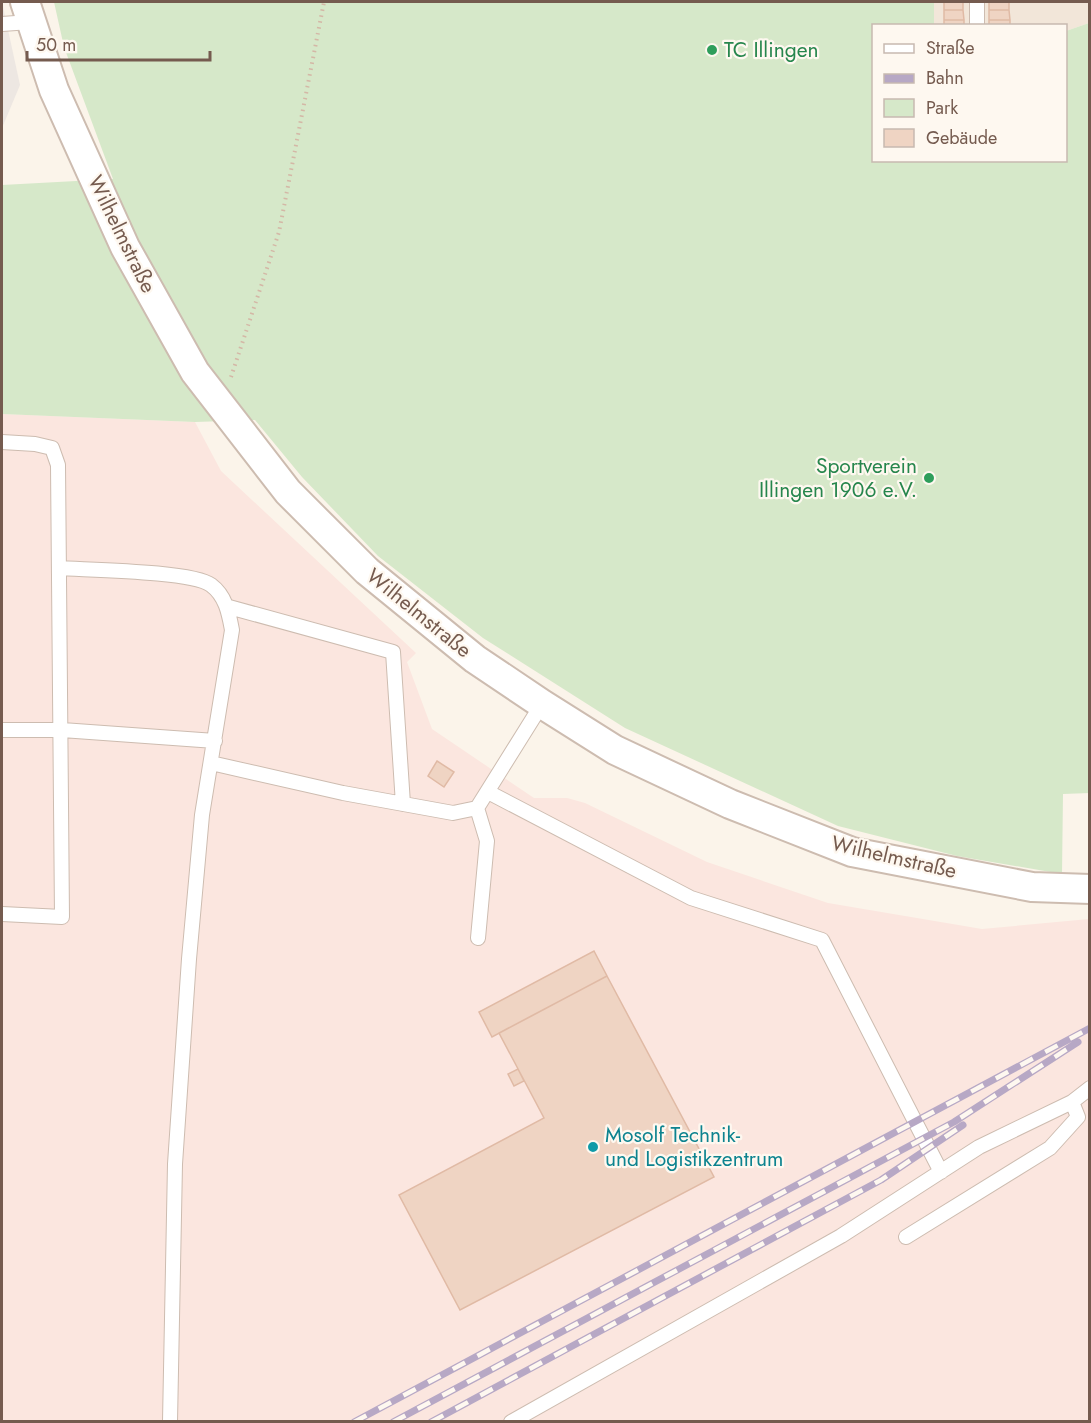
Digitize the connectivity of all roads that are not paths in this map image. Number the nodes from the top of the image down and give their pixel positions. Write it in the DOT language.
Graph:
graph roads {
  1 [pos="977,2"];
  2 [pos="28,12"];
  3 [pos="2,24"];
  4 [pos="977,24"];
  5 [pos="2,442"];
  6 [pos="59,568"];
  7 [pos="229,607"];
  8 [pos="542,705"];
  9 [pos="2,730"];
  10 [pos="62,730"];
  11 [pos="215,741"];
  12 [pos="211,763"];
  13 [pos="488,792"];
  14 [pos="403,804"];
  15 [pos="477,808"];
  16 [pos="1089,890"];
  17 [pos="2,914"];
  18 [pos="478,938"];
  19 [pos="1089,1088"];
  20 [pos="1072,1102"];
  21 [pos="941,1172"];
  22 [pos="906,1237"];
  23 [pos="170,1422"];
  24 [pos="511,1422"];
  1 -- 4 [label="lane"];
  2 -- 3 [label="lane"];
  2 -- 8 [label="street, Wilhelmstraße"];
  5 -- 6 [label="lane"];
  6 -- 7 [label="lane"];
  6 -- 10 [label="lane"];
  7 -- 11 [label="lane"];
  7 -- 14 [label="lane"];
  8 -- 13 [label="lane"];
  8 -- 16 [label="street, Wilhelmstraße"];
  9 -- 10 [label="lane"];
  10 -- 11 [label="lane"];
  10 -- 17 [label="lane"];
  11 -- 12 [label="lane"];
  12 -- 14 [label="lane"];
  12 -- 23 [label="lane"];
  13 -- 15 [label="lane"];
  13 -- 21 [label="lane"];
  14 -- 15 [label="lane"];
  15 -- 18 [label="lane"];
  19 -- 20 [label="lane"];
  20 -- 21 [label="lane"];
  20 -- 22 [label="lane"];
  21 -- 24 [label="lane"];
}
